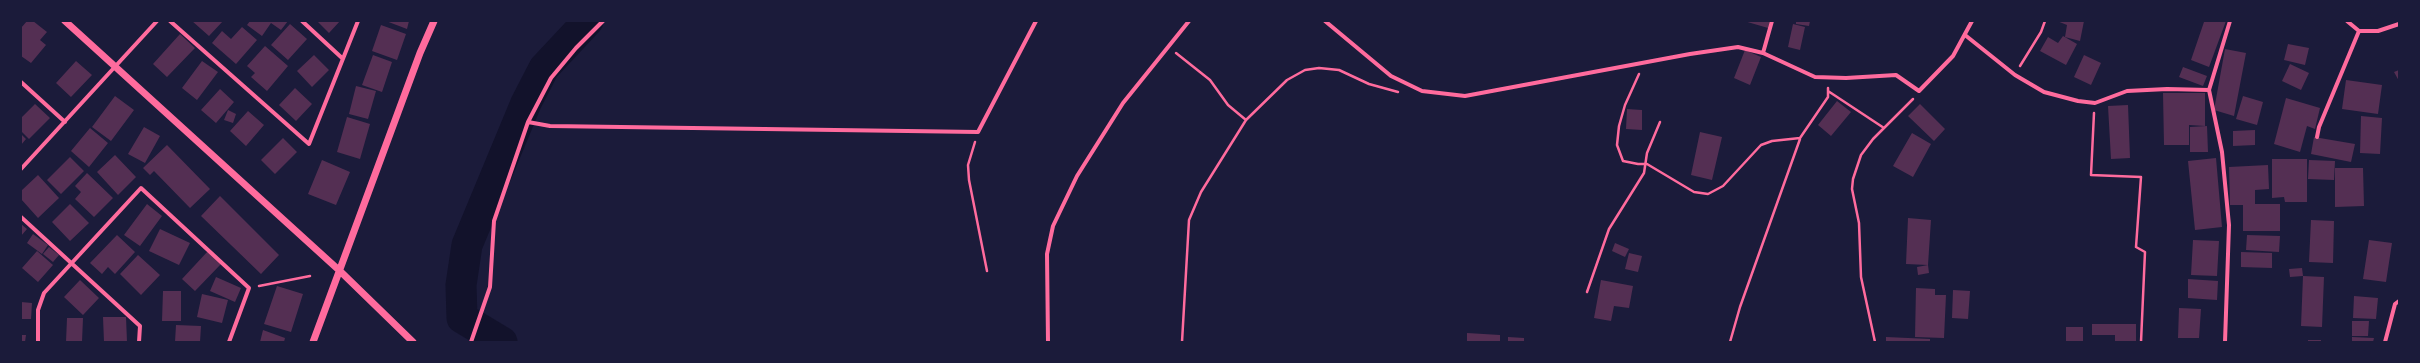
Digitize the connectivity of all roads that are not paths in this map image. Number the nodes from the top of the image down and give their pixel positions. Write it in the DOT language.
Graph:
graph roads {
  1 [pos="65,21"];
  2 [pos="157,21"];
  3 [pos="170,21"];
  4 [pos="302,21"];
  5 [pos="358,21"];
  6 [pos="434,21"];
  7 [pos="603,21"];
  8 [pos="1036,21"];
  9 [pos="1189,21"];
  10 [pos="1326,21"];
  11 [pos="1772,21"];
  12 [pos="1972,21"];
  13 [pos="2230,21"];
  14 [pos="2347,21"];
  15 [pos="2399,24"];
  16 [pos="2358,31"];
  17 [pos="1965,35"];
  18 [pos="1762,53"];
  19 [pos="342,58"];
  20 [pos="114,68"];
  21 [pos="21,82"];
  22 [pos="2209,90"];
  23 [pos="65,122"];
  24 [pos="528,122"];
  25 [pos="2317,137"];
  26 [pos="21,170"];
  27 [pos="21,217"];
  28 [pos="72,263"];
  29 [pos="341,272"];
  30 [pos="2399,301"];
  31 [pos="38,342"];
  32 [pos="139,342"];
  33 [pos="229,342"];
  34 [pos="313,342"];
  35 [pos="413,342"];
  36 [pos="471,342"];
  37 [pos="1048,342"];
  38 [pos="2225,342"];
  39 [pos="2385,342"];
  1 -- 20 [label="street"];
  2 -- 20 [label="street"];
  3 -- 19 [label="street"];
  4 -- 19 [label="street"];
  5 -- 19 [label="street"];
  6 -- 29 [label="street"];
  7 -- 24 [label="street"];
  8 -- 24 [label="street"];
  9 -- 37 [label="street"];
  10 -- 18 [label="street"];
  11 -- 18 [label="street"];
  12 -- 17 [label="street"];
  13 -- 22 [label="street"];
  14 -- 16 [label="street"];
  15 -- 16 [label="street"];
  16 -- 25 [label="street"];
  17 -- 18 [label="street"];
  17 -- 22 [label="street"];
  20 -- 23 [label="street"];
  20 -- 29 [label="street"];
  21 -- 23 [label="street"];
  22 -- 38 [label="street"];
  23 -- 26 [label="street"];
  24 -- 36 [label="street"];
  27 -- 28 [label="street"];
  28 -- 31 [label="street"];
  28 -- 32 [label="street"];
  28 -- 33 [label="street"];
  29 -- 34 [label="street"];
  29 -- 35 [label="street"];
  30 -- 39 [label="street"];
}
